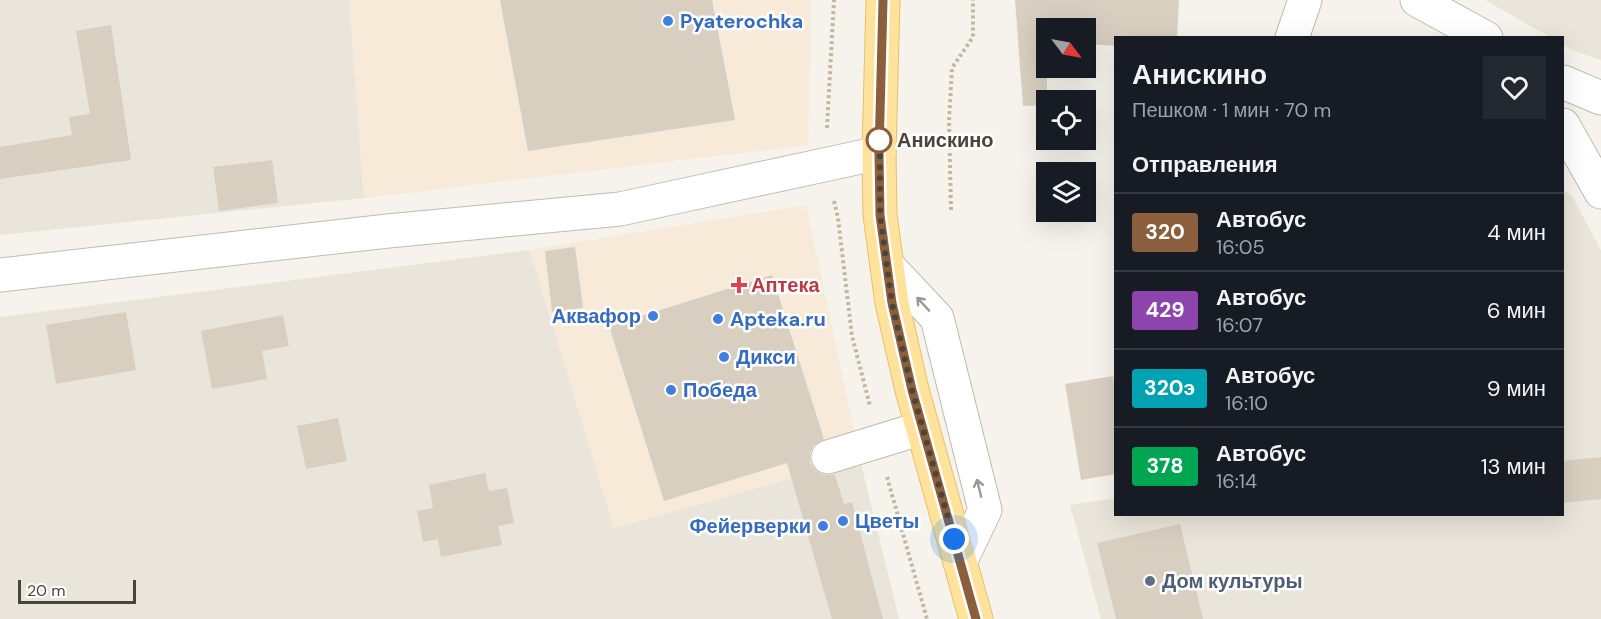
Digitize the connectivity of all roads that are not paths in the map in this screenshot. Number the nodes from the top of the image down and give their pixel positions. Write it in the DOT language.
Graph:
graph roads {
  1 [pos="883,0"];
  2 [pos="1305,0"];
  3 [pos="1417,0"];
  4 [pos="1293,36"];
  5 [pos="1481,36"];
  6 [pos="1564,82"];
  7 [pos="1601,98"];
  8 [pos="1564,126"];
  9 [pos="879,153"];
  10 [pos="1601,192"];
  11 [pos="887,265"];
  12 [pos="0,275"];
  13 [pos="922,428"];
  14 [pos="828,457"];
  15 [pos="960,562"];
  16 [pos="976,619"];
  1 -- 9 [label="main road"];
  2 -- 4 [label="street"];
  3 -- 5 [label="street"];
  6 -- 7 [label="street"];
  8 -- 10 [label="street"];
  9 -- 11 [label="main road"];
  9 -- 12 [label="street"];
  11 -- 13 [label="main road"];
  15 -- 11 [label="street, one-way"];
  13 -- 14 [label="street"];
  13 -- 15 [label="main road"];
  15 -- 16 [label="main road"];
}
